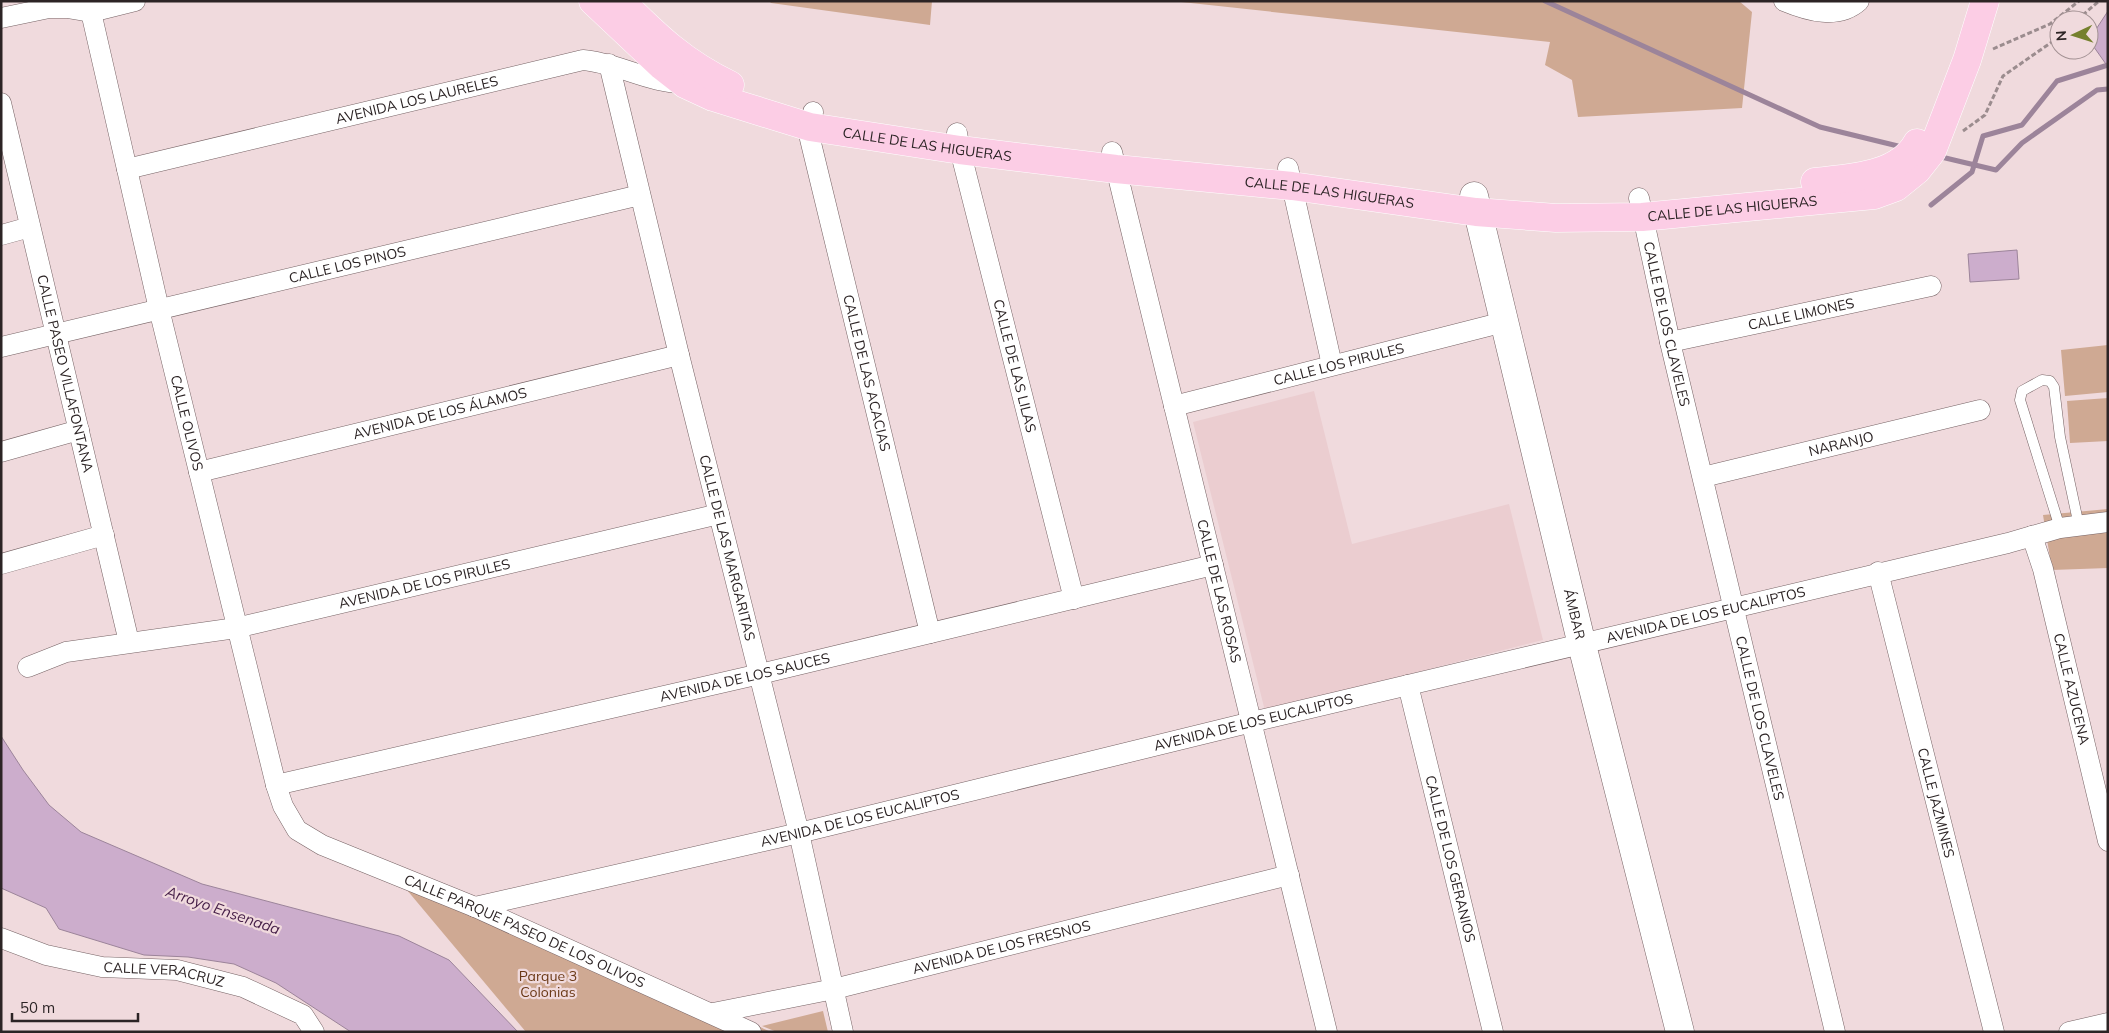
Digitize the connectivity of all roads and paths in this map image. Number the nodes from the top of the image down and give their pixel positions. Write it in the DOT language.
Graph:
graph roads {
  1 [pos="135,1"];
  2 [pos="593,1"];
  3 [pos="621,1"];
  4 [pos="1784,1"];
  5 [pos="1859,1"];
  6 [pos="1966,1"];
  7 [pos="1985,1"];
  8 [pos="2079,1"];
  9 [pos="2099,1"];
  10 [pos="2089,10"];
  11 [pos="91,12"];
  12 [pos="1,18"];
  13 [pos="2049,44"];
  14 [pos="1967,60"];
  15 [pos="610,64"];
  16 [pos="694,78"];
  17 [pos="1,103"];
  18 [pos="1985,115"];
  19 [pos="811,120"];
  20 [pos="4,127"];
  21 [pos="958,142"];
  22 [pos="1114,160"];
  23 [pos="127,169"];
  24 [pos="1290,177"];
  25 [pos="640,195"];
  26 [pos="1475,204"];
  27 [pos="1640,208"];
  28 [pos="30,227"];
  29 [pos="1,235"];
  30 [pos="1931,286"];
  31 [pos="160,309"];
  32 [pos="1504,322"];
  33 [pos="55,333"];
  34 [pos="1670,342"];
  35 [pos="1,347"];
  36 [pos="679,355"];
  37 [pos="1332,365"];
  38 [pos="1174,406"];
  39 [pos="1980,410"];
  40 [pos="79,430"];
  41 [pos="1,452"];
  42 [pos="199,472"];
  43 [pos="1702,477"];
  44 [pos="719,514"];
  45 [pos="2108,522"];
  46 [pos="2070,527"];
  47 [pos="104,535"];
  48 [pos="2032,536"];
  49 [pos="1,564"];
  50 [pos="1213,565"];
  51 [pos="1878,572"];
  52 [pos="1074,599"];
  53 [pos="1734,606"];
  54 [pos="236,628"];
  55 [pos="930,633"];
  56 [pos="129,642"];
  57 [pos="1582,645"];
  58 [pos="28,666"];
  59 [pos="760,674"];
  60 [pos="1408,685"];
  61 [pos="1252,722"];
  62 [pos="276,785"];
  63 [pos="297,830"];
  64 [pos="798,833"];
  65 [pos="2108,841"];
  66 [pos="1289,875"];
  67 [pos="475,907"];
  68 [pos="1,938"];
  69 [pos="834,989"];
  70 [pos="712,1013"];
  71 [pos="2108,1023"];
  72 [pos="314,1032"];
  73 [pos="751,1032"];
  74 [pos="843,1032"];
  75 [pos="1327,1032"];
  76 [pos="1493,1032"];
  77 [pos="1680,1032"];
  78 [pos="1835,1032"];
  79 [pos="1994,1032"];
  80 [pos="2069,1032"];
  1 -- 11 [label="street"];
  2 -- 16 [label="main road, CALLE DE LAS HIGUERAS"];
  3 -- 16 [label="main road, CALLE DE LAS HIGUERAS"];
  4 -- 5 [label="street"];
  6 -- 27 [label="main road, CALLE DE LAS HIGUERAS"];
  7 -- 14 [label="main road, CALLE DE LAS HIGUERAS"];
  8 -- 14 [label="path"];
  9 -- 10 [label="path"];
  11 -- 12 [label="street"];
  11 -- 23 [label="street, CALLE OLIVOS"];
  13 -- 18 [label="path"];
  14 -- 27 [label="main road, CALLE DE LAS HIGUERAS"];
  15 -- 16 [label="street, AVENIDA LOS LAURELES"];
  15 -- 23 [label="street, AVENIDA LOS LAURELES"];
  15 -- 25 [label="street, CALLE DE LAS MARGARITAS"];
  16 -- 19 [label="main road, CALLE DE LAS HIGUERAS"];
  17 -- 20 [label="street, CALLE PASEO VILLAFONTANA"];
  19 -- 21 [label="main road, CALLE DE LAS HIGUERAS"];
  19 -- 55 [label="street, CALLE DE LAS ACACIAS"];
  20 -- 28 [label="street, CALLE PASEO VILLAFONTANA"];
  21 -- 22 [label="main road, CALLE DE LAS HIGUERAS"];
  21 -- 52 [label="street, CALLE DE LAS LILAS"];
  22 -- 24 [label="main road, CALLE DE LAS HIGUERAS"];
  22 -- 38 [label="street, CALLE DE LAS ROSAS"];
  23 -- 31 [label="street, CALLE OLIVOS"];
  24 -- 26 [label="main road, CALLE DE LAS HIGUERAS"];
  24 -- 37 [label="street"];
  25 -- 31 [label="street, CALLE LOS PINOS"];
  25 -- 36 [label="street, CALLE DE LAS MARGARITAS"];
  26 -- 27 [label="main road, CALLE DE LAS HIGUERAS"];
  26 -- 32 [label="main road, ÁMBAR"];
  27 -- 34 [label="street, CALLE DE LOS CLAVELES"];
  28 -- 29 [label="street"];
  28 -- 33 [label="street, CALLE PASEO VILLAFONTANA"];
  30 -- 34 [label="street, CALLE LIMONES"];
  31 -- 33 [label="street, CALLE LOS PINOS"];
  31 -- 42 [label="street, CALLE OLIVOS"];
  32 -- 37 [label="street, CALLE LOS PIRULES"];
  32 -- 57 [label="main road, ÁMBAR"];
  33 -- 35 [label="street, CALLE LOS PINOS"];
  33 -- 40 [label="street, CALLE PASEO VILLAFONTANA"];
  34 -- 43 [label="street, CALLE DE LOS CLAVELES"];
  36 -- 42 [label="street, AVENIDA DE LOS ÁLAMOS"];
  36 -- 44 [label="street, CALLE DE LAS MARGARITAS"];
  37 -- 38 [label="street, CALLE LOS PIRULES"];
  38 -- 50 [label="street, CALLE DE LAS ROSAS"];
  39 -- 43 [label="street, NARANJO"];
  40 -- 41 [label="street"];
  40 -- 47 [label="street, CALLE PASEO VILLAFONTANA"];
  42 -- 54 [label="street, CALLE OLIVOS"];
  43 -- 53 [label="street, CALLE DE LOS CLAVELES"];
  44 -- 54 [label="street, AVENIDA DE LOS PIRULES"];
  44 -- 59 [label="street, CALLE DE LAS MARGARITAS"];
  45 -- 46 [label="street, AVENIDA DE LOS EUCALIPTOS"];
  46 -- 46 [label="lane"];
  46 -- 48 [label="street, AVENIDA DE LOS EUCALIPTOS"];
  47 -- 49 [label="street"];
  47 -- 56 [label="street, CALLE PASEO VILLAFONTANA"];
  48 -- 51 [label="street, AVENIDA DE LOS EUCALIPTOS"];
  48 -- 65 [label="street, CALLE AZUCENA"];
  50 -- 52 [label="street, AVENIDA DE LOS SAUCES"];
  50 -- 61 [label="street, CALLE DE LAS ROSAS"];
  51 -- 53 [label="street, AVENIDA DE LOS EUCALIPTOS"];
  51 -- 79 [label="street, CALLE JAZMINES"];
  52 -- 55 [label="street, AVENIDA DE LOS SAUCES"];
  53 -- 57 [label="street, AVENIDA DE LOS EUCALIPTOS"];
  53 -- 78 [label="street, CALLE DE LOS CLAVELES"];
  54 -- 56 [label="street, AVENIDA DE LOS PIRULES"];
  54 -- 62 [label="street, CALLE OLIVOS"];
  55 -- 59 [label="street, AVENIDA DE LOS SAUCES"];
  56 -- 58 [label="street, AVENIDA DE LOS PIRULES"];
  57 -- 60 [label="street, AVENIDA DE LOS EUCALIPTOS"];
  57 -- 77 [label="main road, ÁMBAR"];
  59 -- 62 [label="street, AVENIDA DE LOS SAUCES"];
  59 -- 64 [label="street, CALLE DE LAS MARGARITAS"];
  60 -- 61 [label="street, AVENIDA DE LOS EUCALIPTOS"];
  60 -- 76 [label="street, CALLE DE LOS GERANIOS"];
  61 -- 64 [label="street, AVENIDA DE LOS EUCALIPTOS"];
  61 -- 66 [label="street, CALLE DE LAS ROSAS"];
  62 -- 63 [label="street, CALLE OLIVOS"];
  63 -- 67 [label="street, CALLE PARQUE PASEO DE LOS OLIVOS"];
  64 -- 67 [label="street, AVENIDA DE LOS EUCALIPTOS"];
  64 -- 69 [label="street, CALLE DE LAS MARGARITAS"];
  66 -- 69 [label="street, AVENIDA DE LOS FRESNOS"];
  66 -- 75 [label="street, CALLE DE LAS ROSAS"];
  67 -- 70 [label="street, CALLE PARQUE PASEO DE LOS OLIVOS"];
  68 -- 72 [label="street, CALLE VERACRUZ"];
  69 -- 70 [label="street, AVENIDA DE LOS FRESNOS"];
  69 -- 74 [label="street, CALLE DE LAS MARGARITAS"];
  70 -- 73 [label="street, CALLE PARQUE PASEO DE LOS OLIVOS"];
  71 -- 80 [label="street"];
}
